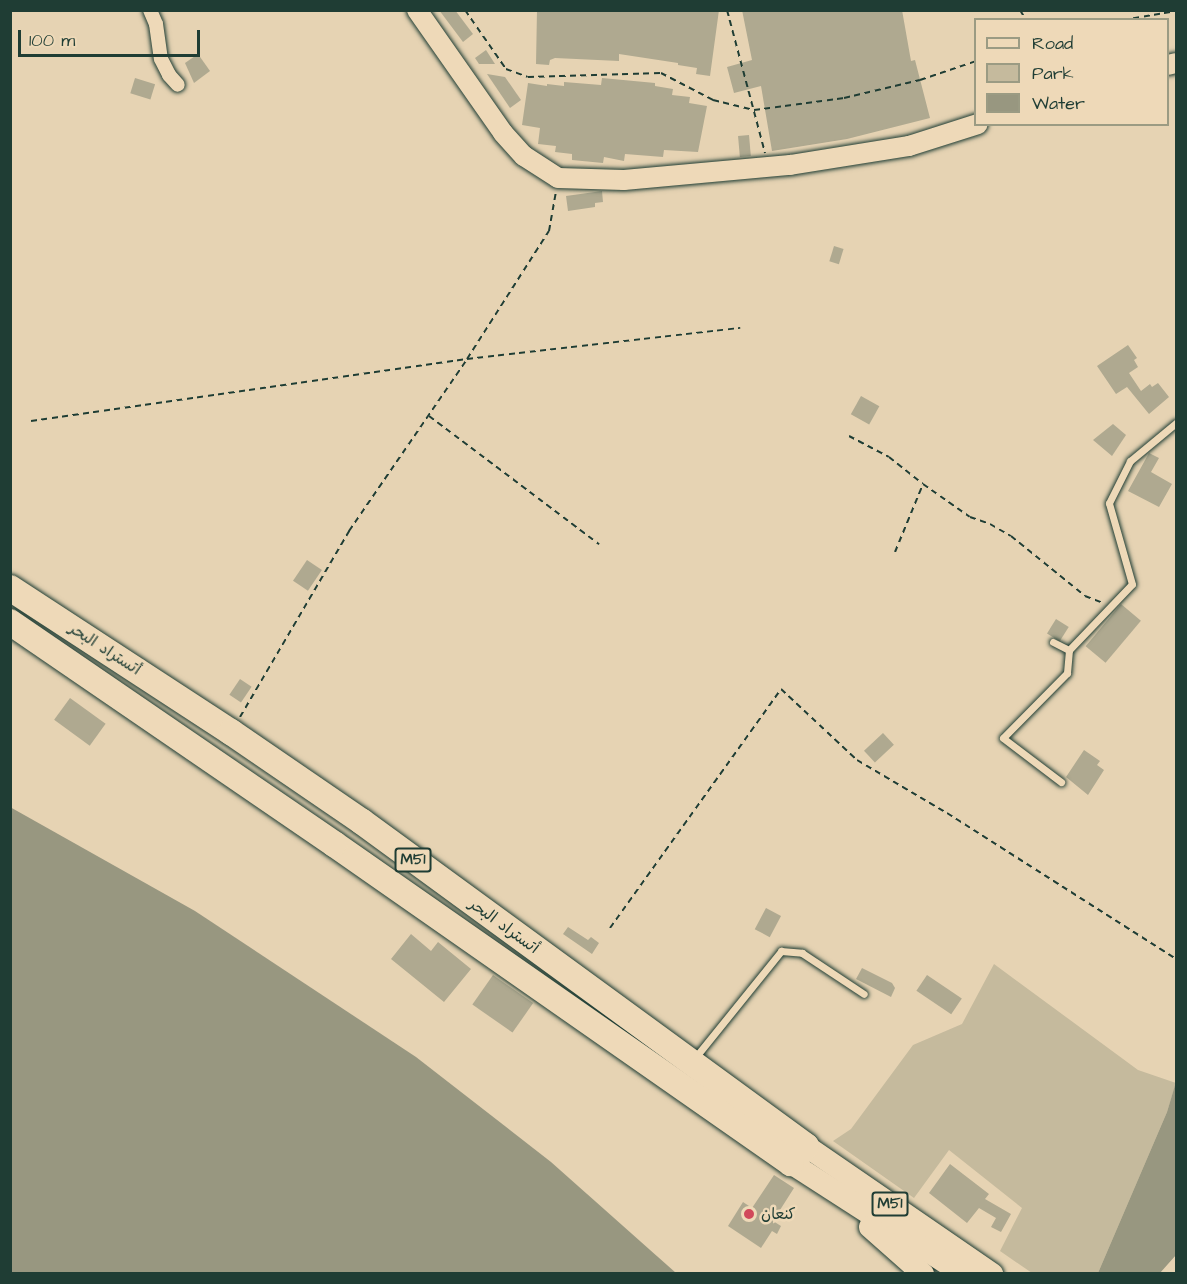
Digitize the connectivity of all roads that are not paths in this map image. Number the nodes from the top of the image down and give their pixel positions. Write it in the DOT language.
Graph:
graph roads {
  1 [pos="150,10"];
  2 [pos="417,10"];
  3 [pos="178,85"];
  4 [pos="974,125"];
  5 [pos="1176,423"];
  6 [pos="10,588"];
  7 [pos="10,622"];
  8 [pos="1053,642"];
  9 [pos="1069,650"];
  10 [pos="1061,782"];
  11 [pos="335,803"];
  12 [pos="361,821"];
  13 [pos="313,830"];
  14 [pos="338,847"];
  15 [pos="864,994"];
  16 [pos="692,1062"];
  17 [pos="799,1155"];
  18 [pos="815,1179"];
  19 [pos="976,1270"];
  20 [pos="923,1274"];
  1 -- 3 [label="street"];
  2 -- 4 [label="main road"];
  5 -- 9 [label="lane"];
  6 -- 11 [label="highway, أتستراد البحر / M51"];
  7 -- 13 [label="highway, أتستراد البحر / M51"];
  8 -- 9 [label="lane"];
  9 -- 10 [label="lane"];
  11 -- 12 [label="highway, أتستراد البحر / M51"];
  11 -- 13 [label="highway"];
  12 -- 14 [label="highway"];
  12 -- 16 [label="highway, أتستراد البحر / M51"];
  13 -- 14 [label="highway, أتستراد البحر / M51"];
  14 -- 17 [label="highway, أتستراد البحر / M51"];
  15 -- 16 [label="lane"];
  16 -- 17 [label="highway, أتستراد البحر / M51"];
  17 -- 18 [label="highway, أتستراد البحر / M51"];
  17 -- 19 [label="highway, أتستراد البحر / M51"];
  18 -- 19 [label="highway"];
  18 -- 20 [label="highway, M51"];
}
